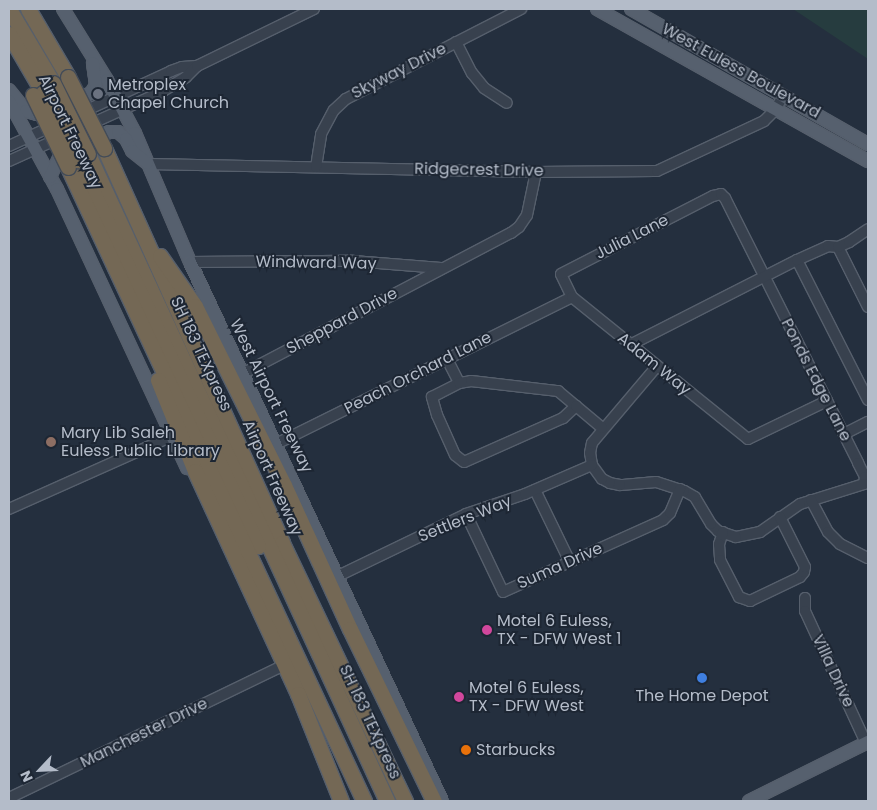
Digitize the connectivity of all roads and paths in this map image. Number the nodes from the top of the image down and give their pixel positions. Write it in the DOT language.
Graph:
graph roads {
  1 [pos="9,9"];
  2 [pos="30,9"];
  3 [pos="63,9"];
  4 [pos="314,9"];
  5 [pos="521,9"];
  6 [pos="597,9"];
  7 [pos="631,9"];
  8 [pos="9,34"];
  9 [pos="456,42"];
  10 [pos="9,49"];
  11 [pos="92,57"];
  12 [pos="197,66"];
  13 [pos="42,89"];
  14 [pos="9,90"];
  15 [pos="783,95"];
  16 [pos="116,97"];
  17 [pos="9,101"];
  18 [pos="507,103"];
  19 [pos="123,109"];
  20 [pos="776,109"];
  21 [pos="29,136"];
  22 [pos="868,144"];
  23 [pos="9,146"];
  24 [pos="36,148"];
  25 [pos="78,160"];
  26 [pos="9,161"];
  27 [pos="868,161"];
  28 [pos="149,164"];
  29 [pos="316,167"];
  30 [pos="536,172"];
  31 [pos="50,177"];
  32 [pos="725,198"];
  33 [pos="140,228"];
  34 [pos="868,229"];
  35 [pos="838,247"];
  36 [pos="797,260"];
  37 [pos="190,262"];
  38 [pos="442,268"];
  39 [pos="764,276"];
  40 [pos="572,297"];
  41 [pos="868,307"];
  42 [pos="630,345"];
  43 [pos="447,359"];
  44 [pos="657,366"];
  45 [pos="242,374"];
  46 [pos="459,383"];
  47 [pos="868,400"];
  48 [pos="827,401"];
  49 [pos="576,406"];
  50 [pos="868,422"];
  51 [pos="602,428"];
  52 [pos="844,434"];
  53 [pos="172,436"];
  54 [pos="276,444"];
  55 [pos="592,465"];
  56 [pos="680,489"];
  57 [pos="536,490"];
  58 [pos="811,500"];
  59 [pos="9,509"];
  60 [pos="466,514"];
  61 [pos="780,517"];
  62 [pos="723,532"];
  63 [pos="868,558"];
  64 [pos="570,562"];
  65 [pos="338,576"];
  66 [pos="806,598"];
  67 [pos="278,668"];
  68 [pos="867,742"];
  69 [pos="9,798"];
  70 [pos="335,801"];
  71 [pos="341,801"];
  72 [pos="364,801"];
  73 [pos="378,801"];
  74 [pos="388,801"];
  75 [pos="405,801"];
  76 [pos="434,801"];
  77 [pos="442,801"];
  78 [pos="749,801"];
  1 -- 13 [label="highway, SH 183 TEXpress"];
  2 -- 33 [label="highway, Airport Freeway, bridge"];
  3 -- 11 [label="main road, West Airport Freeway"];
  4 -- 12 [label="street"];
  5 -- 9 [label="street, Skyway Drive"];
  6 -- 20 [label="main road, West Euless Boulevard"];
  7 -- 15 [label="main road, West Euless Boulevard"];
  8 -- 13 [label="highway, SH 183 TEXpress"];
  9 -- 18 [label="street"];
  9 -- 29 [label="street, Skyway Drive"];
  10 -- 13 [label="highway, Airport Freeway"];
  11 -- 14 [label="main road"];
  11 -- 16 [label="main road, West Airport Freeway"];
  12 -- 16 [label="street"];
  12 -- 19 [label="street"];
  13 -- 25 [label="highway, Airport Freeway, bridge"];
  13 -- 25 [label="highway, SH 183 TEXpress, bridge"];
  15 -- 20 [label="street, Ridgecrest Drive"];
  15 -- 22 [label="main road, West Euless Boulevard"];
  16 -- 19 [label="main road, West Airport Freeway"];
  16 -- 21 [label="street"];
  17 -- 21 [label="main road"];
  19 -- 24 [label="street"];
  19 -- 28 [label="main road, West Airport Freeway"];
  20 -- 27 [label="main road, West Euless Boulevard"];
  20 -- 30 [label="street, Ridgecrest Drive"];
  21 -- 23 [label="street"];
  21 -- 24 [label="main road"];
  24 -- 26 [label="street"];
  24 -- 31 [label="main road"];
  25 -- 71 [label="highway"];
  25 -- 72 [label="highway, Airport Freeway"];
  25 -- 73 [label="highway, SH 183 TEXpress"];
  25 -- 74 [label="highway, SH 183 TEXpress"];
  28 -- 29 [label="street, Ridgecrest Drive"];
  28 -- 31 [label="main road"];
  28 -- 37 [label="main road, West Airport Freeway"];
  29 -- 30 [label="street, Ridgecrest Drive"];
  30 -- 38 [label="street, Sheppard Drive"];
  31 -- 53 [label="main road"];
  32 -- 39 [label="street, Ponds Edge Lane"];
  32 -- 40 [label="street, Julia Lane"];
  33 -- 75 [label="highway, Airport Freeway"];
  33 -- 76 [label="highway"];
  34 -- 35 [label="street"];
  35 -- 36 [label="street"];
  35 -- 41 [label="street"];
  36 -- 39 [label="street"];
  36 -- 47 [label="street"];
  37 -- 38 [label="street, Windward Way"];
  37 -- 45 [label="main road, West Airport Freeway"];
  38 -- 45 [label="street, Sheppard Drive"];
  39 -- 42 [label="street"];
  39 -- 48 [label="street, Ponds Edge Lane"];
  40 -- 42 [label="street, Adam Way"];
  40 -- 43 [label="street, Peach Orchard Lane"];
  42 -- 44 [label="street, Adam Way"];
  43 -- 46 [label="street"];
  43 -- 54 [label="street, Peach Orchard Lane"];
  44 -- 48 [label="street, Adam Way"];
  44 -- 51 [label="street"];
  45 -- 54 [label="main road, West Airport Freeway"];
  46 -- 49 [label="street"];
  46 -- 49 [label="street"];
  48 -- 52 [label="street, Ponds Edge Lane"];
  49 -- 51 [label="street"];
  50 -- 52 [label="street"];
  51 -- 55 [label="street"];
  52 -- 58 [label="street, Ponds Edge Lane"];
  53 -- 59 [label="street"];
  53 -- 67 [label="main road"];
  54 -- 65 [label="main road, West Airport Freeway"];
  55 -- 56 [label="street"];
  55 -- 57 [label="street, Settlers Way"];
  56 -- 62 [label="street"];
  56 -- 64 [label="street, Suma Drive"];
  57 -- 60 [label="street, Settlers Way"];
  57 -- 64 [label="street"];
  58 -- 61 [label="street"];
  58 -- 63 [label="street"];
  60 -- 64 [label="street, Suma Drive"];
  60 -- 65 [label="street, Settlers Way"];
  61 -- 62 [label="street"];
  61 -- 62 [label="street"];
  65 -- 77 [label="main road, West Airport Freeway"];
  66 -- 68 [label="street, Villa Drive"];
  67 -- 69 [label="street, Manchester Drive"];
  67 -- 70 [label="main road"];
  68 -- 78 [label="main road"];
}
